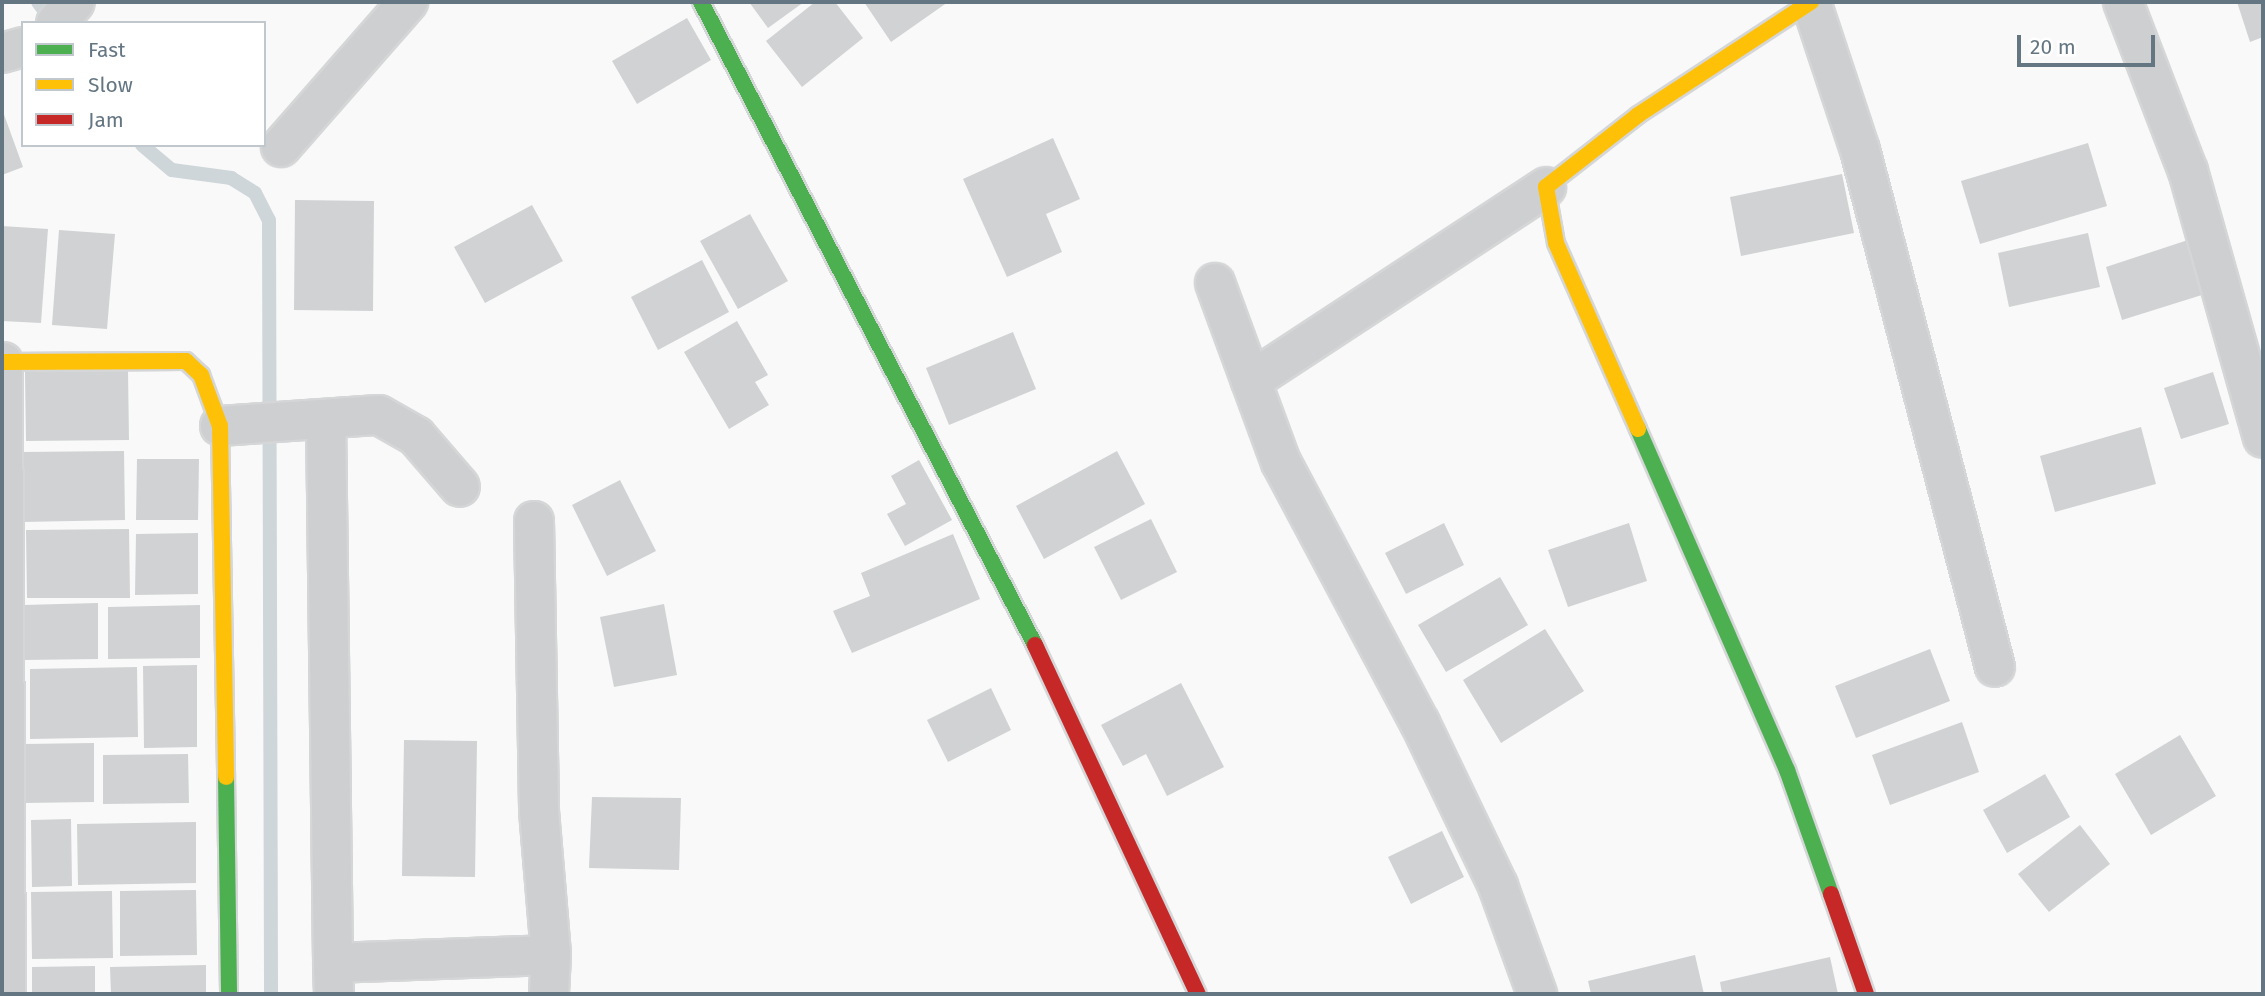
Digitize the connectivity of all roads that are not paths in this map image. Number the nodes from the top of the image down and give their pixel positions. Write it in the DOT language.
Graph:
graph roads {
  1 [pos="75,2"];
  2 [pos="408,2"];
  3 [pos="701,2"];
  4 [pos="1811,2"];
  5 [pos="2123,2"];
  6 [pos="58,21"];
  7 [pos="21,48"];
  8 [pos="2,53"];
  9 [pos="281,147"];
  10 [pos="1546,187"];
  11 [pos="1215,283"];
  12 [pos="2,362"];
  13 [pos="1251,381"];
  14 [pos="326,419"];
  15 [pos="220,426"];
  16 [pos="2263,438"];
  17 [pos="460,487"];
  18 [pos="534,521"];
  19 [pos="1995,667"];
  20 [pos="551,955"];
  21 [pos="333,979"];
  22 [pos="6,994"];
  23 [pos="229,994"];
  24 [pos="549,994"];
  25 [pos="1198,994"];
  26 [pos="1536,994"];
  27 [pos="1866,994"];
  1 -- 6 [label="street"];
  2 -- 9 [label="street"];
  3 -- 25 [label="street"];
  4 -- 10 [label="street"];
  4 -- 19 [label="street"];
  5 -- 16 [label="street"];
  7 -- 8 [label="street"];
  10 -- 13 [label="street"];
  10 -- 27 [label="street"];
  11 -- 13 [label="street"];
  12 -- 15 [label="street"];
  12 -- 22 [label="street"];
  13 -- 26 [label="street"];
  14 -- 15 [label="street"];
  14 -- 17 [label="street"];
  14 -- 21 [label="street"];
  15 -- 23 [label="street"];
  18 -- 20 [label="street"];
  20 -- 21 [label="street"];
  20 -- 24 [label="street"];
}
